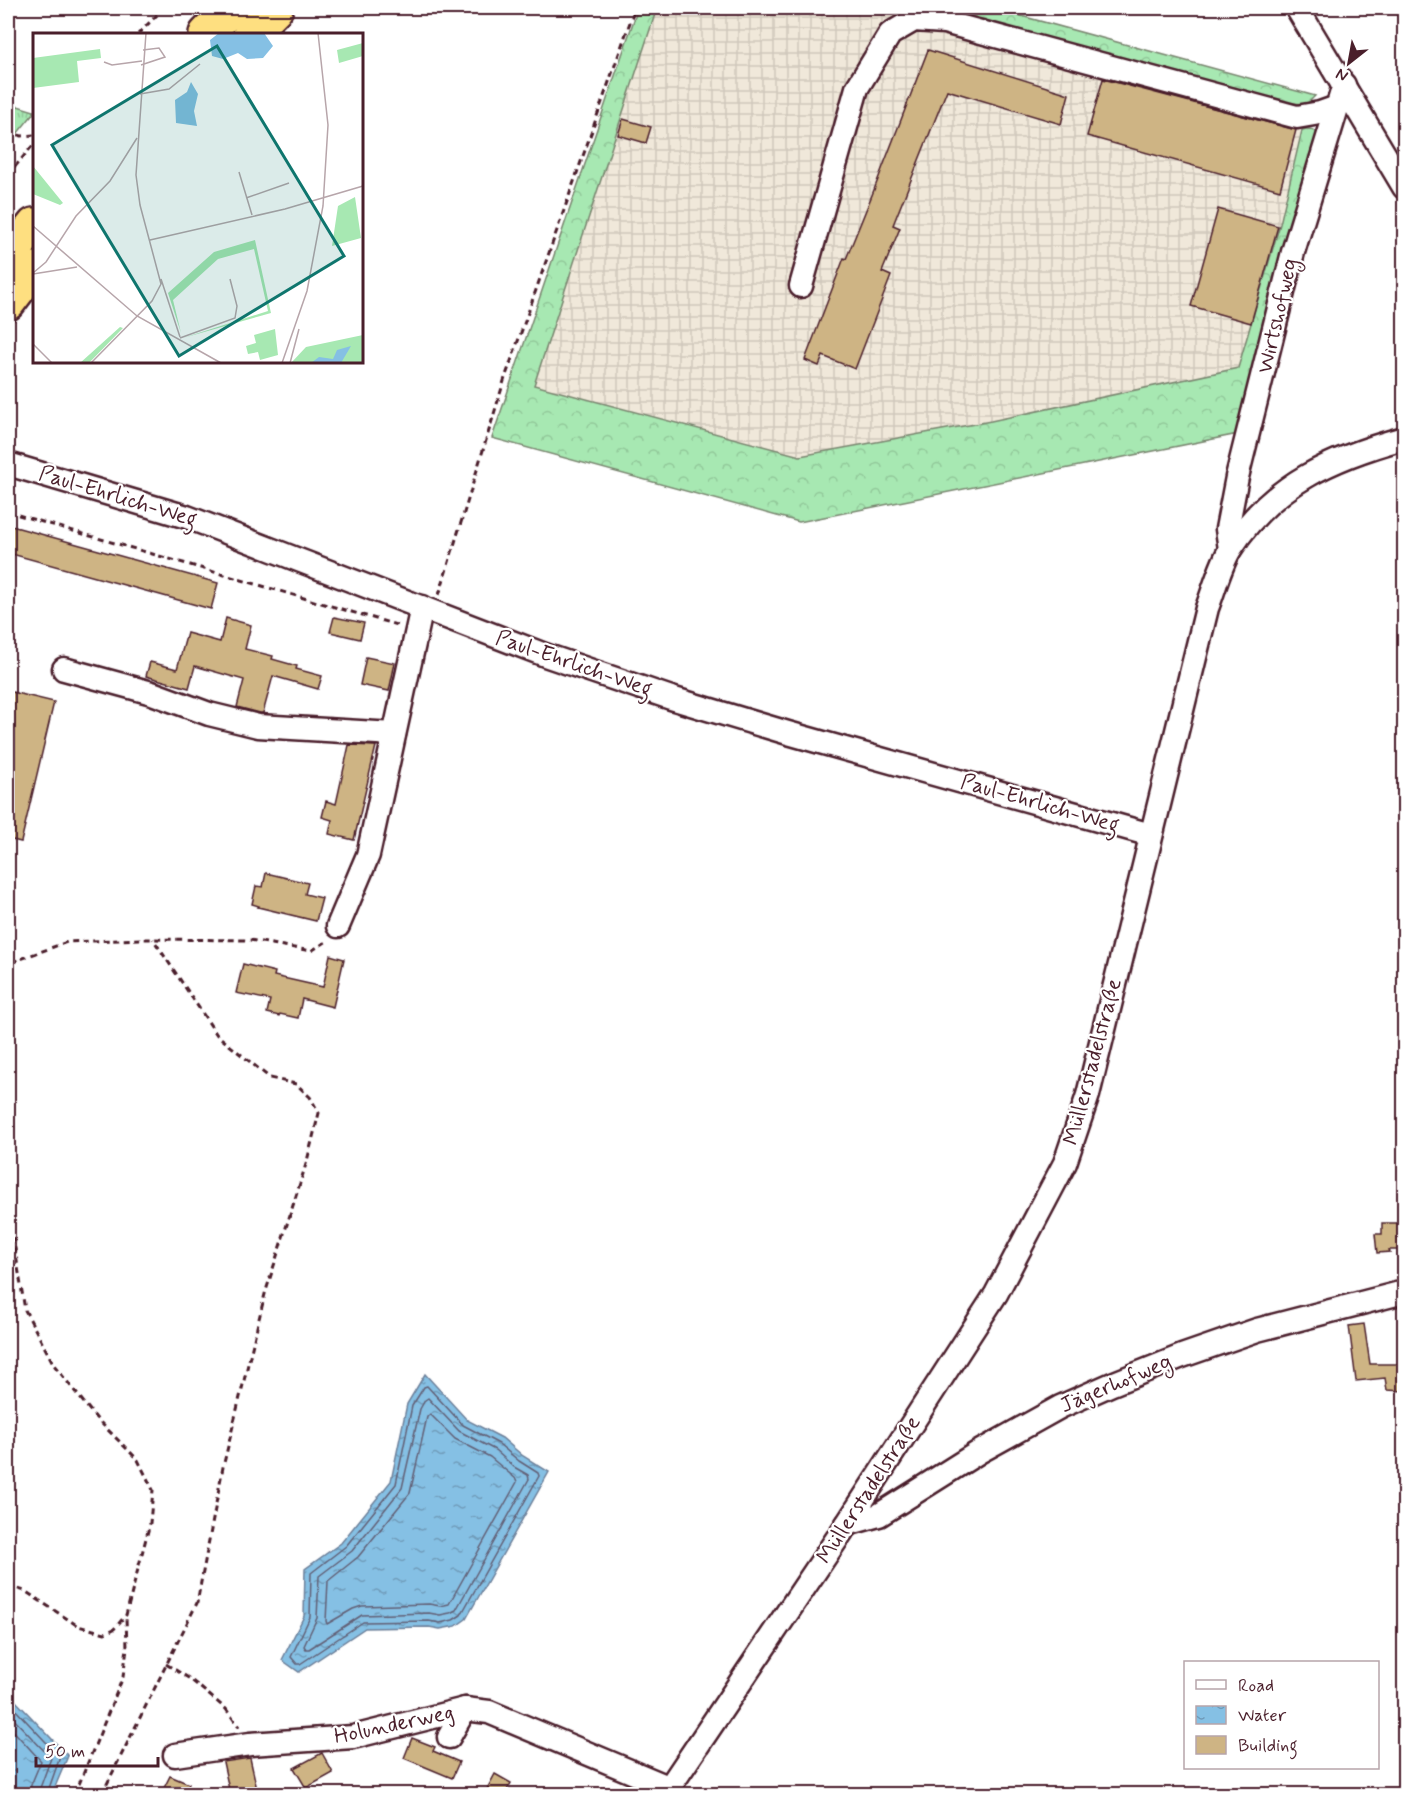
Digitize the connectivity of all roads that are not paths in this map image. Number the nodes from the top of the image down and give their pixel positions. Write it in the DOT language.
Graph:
graph roads {
  1 [pos="232,8"];
  2 [pos="276,8"];
  3 [pos="1298,8"];
  4 [pos="207,33"];
  5 [pos="251,33"];
  6 [pos="1344,85"];
  7 [pos="1337,107"];
  8 [pos="1404,187"];
  9 [pos="33,226"];
  10 [pos="8,258"];
  11 [pos="33,270"];
  12 [pos="801,286"];
  13 [pos="8,303"];
  14 [pos="1404,438"];
  15 [pos="8,464"];
  16 [pos="1230,549"];
  17 [pos="427,610"];
  18 [pos="64,669"];
  19 [pos="394,734"];
  20 [pos="1151,836"];
  21 [pos="338,926"];
  22 [pos="1404,1292"];
  23 [pos="847,1524"];
  24 [pos="465,1709"];
  25 [pos="449,1737"];
  26 [pos="175,1755"];
  27 [pos="667,1791"];
  1 -- 4 [label="highway"];
  2 -- 5 [label="highway"];
  3 -- 6 [label="street"];
  6 -- 7 [label="street, Wirtshofweg"];
  6 -- 8 [label="street"];
  7 -- 12 [label="street"];
  7 -- 16 [label="street, Wirtshofweg"];
  9 -- 10 [label="highway"];
  11 -- 13 [label="highway"];
  14 -- 16 [label="street, Müllerstadelstraße"];
  15 -- 17 [label="street, Paul-Ehrlich-Weg"];
  16 -- 20 [label="street, Müllerstadelstraße"];
  17 -- 19 [label="street"];
  17 -- 20 [label="street, Paul-Ehrlich-Weg"];
  18 -- 19 [label="street"];
  19 -- 21 [label="street"];
  20 -- 23 [label="street, Müllerstadelstraße"];
  22 -- 23 [label="street, Jägerhofweg"];
  23 -- 27 [label="street, Müllerstadelstraße"];
  24 -- 25 [label="street"];
  24 -- 26 [label="street, Holunderweg"];
  24 -- 27 [label="street, Holunderweg"];
}
